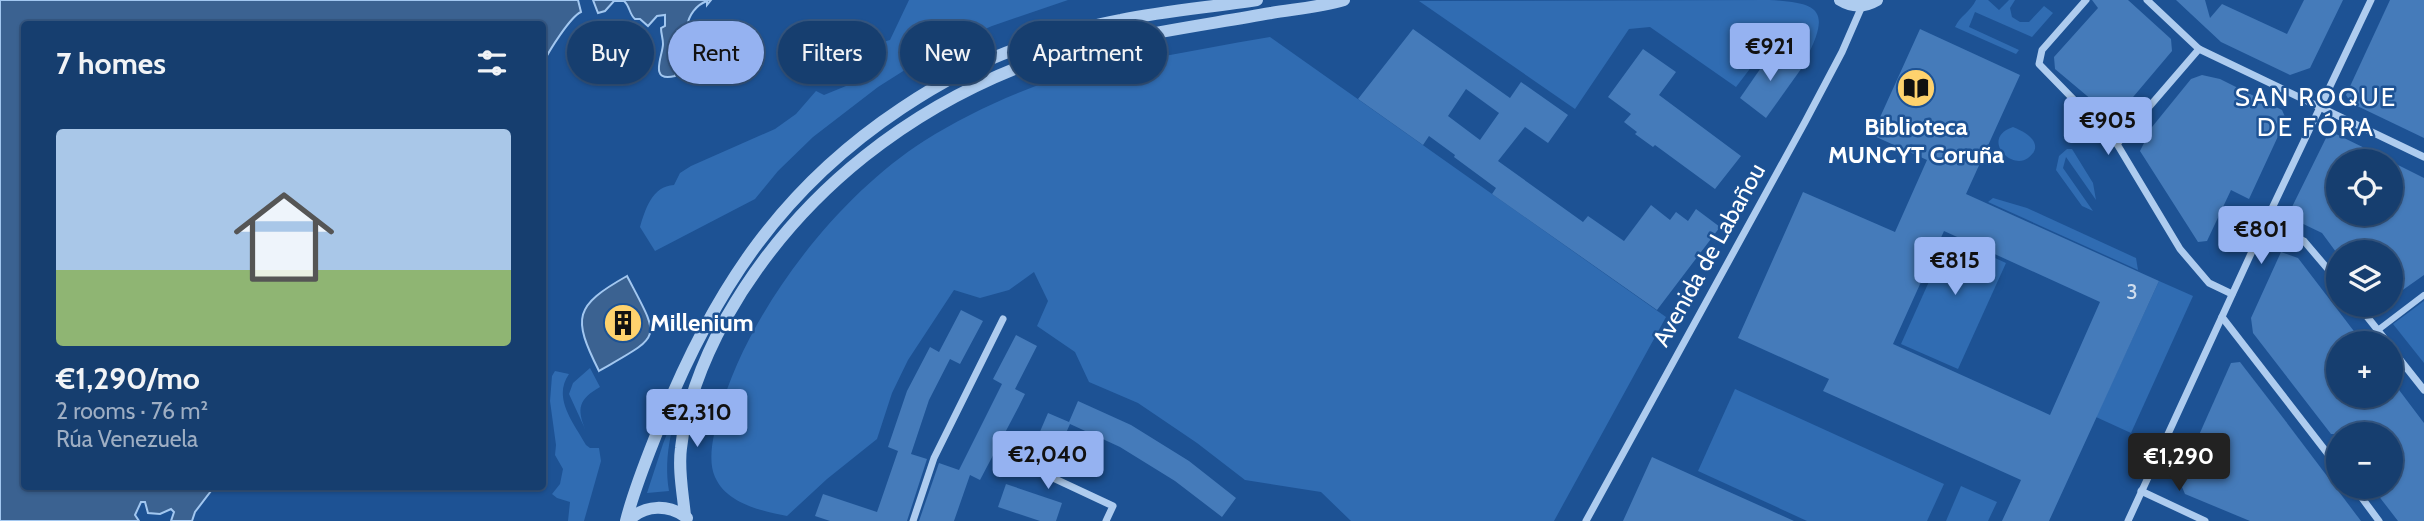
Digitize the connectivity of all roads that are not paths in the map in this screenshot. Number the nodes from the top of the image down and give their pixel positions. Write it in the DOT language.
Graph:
graph roads {
  1 [pos="1257,0"];
  2 [pos="1344,0"];
  3 [pos="1840,0"];
  4 [pos="1877,0"];
  5 [pos="2086,0"];
  6 [pos="2147,0"];
  7 [pos="2371,0"];
  8 [pos="1862,6"];
  9 [pos="2199,48"];
  10 [pos="2319,108"];
  11 [pos="2117,144"];
  12 [pos="2424,157"];
  13 [pos="2266,221"];
  14 [pos="2326,267"];
  15 [pos="2232,294"];
  16 [pos="2424,295"];
  17 [pos="2222,317"];
  18 [pos="2368,317"];
  19 [pos="1003,319"];
  20 [pos="2378,330"];
  21 [pos="2403,363"];
  22 [pos="2424,390"];
  23 [pos="2326,451"];
  24 [pos="1006,456"];
  25 [pos="2141,491"];
  26 [pos="2363,499"];
  27 [pos="687,519"];
  28 [pos="627,521"];
  29 [pos="913,521"];
  30 [pos="1105,521"];
  31 [pos="1586,521"];
  32 [pos="2128,521"];
  33 [pos="2205,521"];
  34 [pos="2379,521"];
  1 -- 28 [label="street"];
  2 -- 27 [label="street"];
  3 -- 8 [label="street"];
  4 -- 8 [label="street"];
  5 -- 11 [label="street"];
  6 -- 9 [label="street"];
  7 -- 10 [label="street"];
  8 -- 31 [label="street, Avenida de Labañou"];
  9 -- 10 [label="street"];
  9 -- 11 [label="street"];
  10 -- 12 [label="street"];
  10 -- 13 [label="street"];
  11 -- 15 [label="street"];
  13 -- 14 [label="street"];
  13 -- 15 [label="street"];
  15 -- 17 [label="street"];
  16 -- 20 [label="street"];
  17 -- 23 [label="street"];
  17 -- 25 [label="street"];
  18 -- 20 [label="street"];
  19 -- 29 [label="street"];
  21 -- 22 [label="street"];
  24 -- 30 [label="street"];
  25 -- 32 [label="street"];
  25 -- 33 [label="street"];
  26 -- 34 [label="street"];
  27 -- 28 [label="street"];
}
